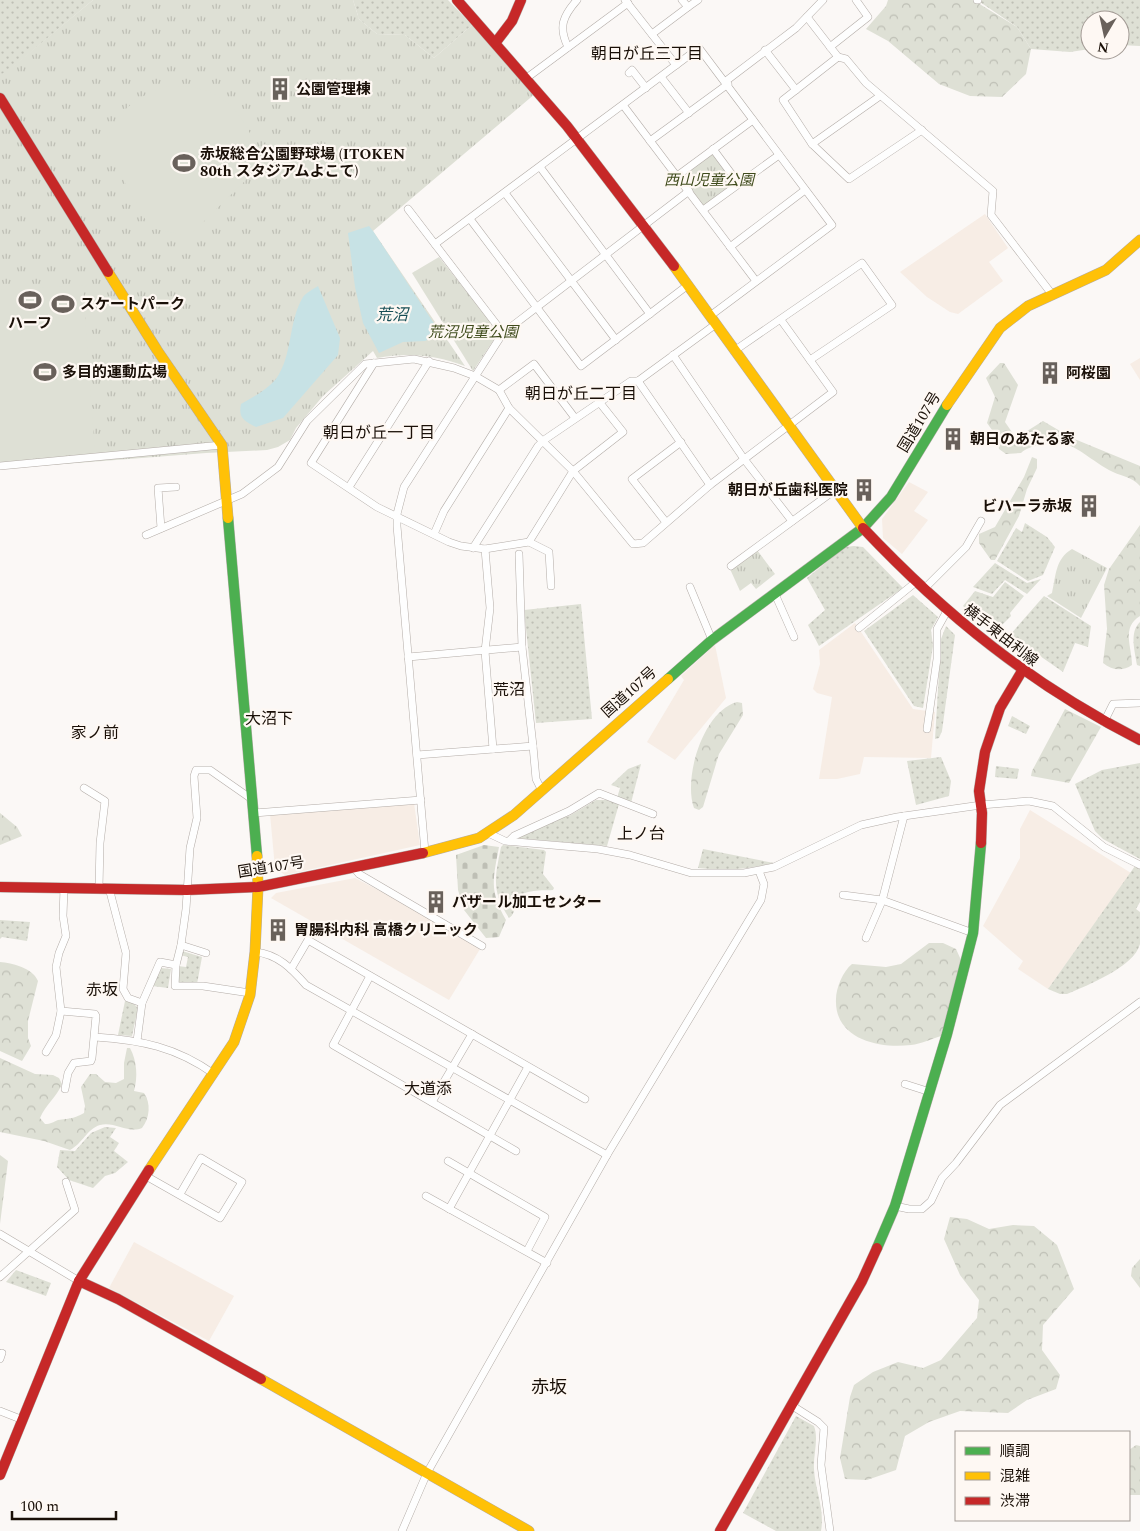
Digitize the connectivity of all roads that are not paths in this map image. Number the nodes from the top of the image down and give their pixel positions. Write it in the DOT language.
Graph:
graph roads {
  1 [pos="457,0"];
  2 [pos="521,0"];
  3 [pos="577,0"];
  4 [pos="682,0"];
  5 [pos="698,0"];
  6 [pos="823,0"];
  7 [pos="856,0"];
  8 [pos="626,2"];
  9 [pos="688,7"];
  10 [pos="807,17"];
  11 [pos="652,34"];
  12 [pos="496,42"];
  13 [pos="568,47"];
  14 [pos="830,47"];
  15 [pos="766,50"];
  16 [pos="838,57"];
  17 [pos="676,65"];
  18 [pos="628,73"];
  19 [pos="528,77"];
  20 [pos="660,77"];
  21 [pos="727,83"];
  22 [pos="646,88"];
  23 [pos="796,90"];
  24 [pos="880,96"];
  25 [pos="0,98"];
  26 [pos="623,105"];
  27 [pos="689,113"];
  28 [pos="753,120"];
  29 [pos="922,130"];
  30 [pos="578,139"];
  31 [pos="650,141"];
  32 [pos="812,144"];
  33 [pos="713,149"];
  34 [pos="779,155"];
  35 [pos="540,167"];
  36 [pos="677,176"];
  37 [pos="739,184"];
  38 [pos="805,190"];
  39 [pos="689,192"];
  40 [pos="505,193"];
  41 [pos="408,209"];
  42 [pos="703,210"];
  43 [pos="470,219"];
  44 [pos="644,225"];
  45 [pos="435,244"];
  46 [pos="1138,245"];
  47 [pos="730,247"];
  48 [pos="606,254"];
  49 [pos="572,279"];
  50 [pos="756,282"];
  51 [pos="688,285"];
  52 [pos="1051,294"];
  53 [pos="536,306"];
  54 [pos="650,314"];
  55 [pos="713,320"];
  56 [pos="781,320"];
  57 [pos="503,333"];
  58 [pos="616,340"];
  59 [pos="734,350"];
  60 [pos="673,355"];
  61 [pos="810,360"];
  62 [pos="429,361"];
  63 [pos="374,362"];
  64 [pos="475,376"];
  65 [pos="638,381"];
  66 [pos="499,390"];
  67 [pos="600,403"];
  68 [pos="509,408"];
  69 [pos="576,418"];
  70 [pos="790,425"];
  71 [pos="544,440"];
  72 [pos="681,442"];
  73 [pos="222,445"];
  74 [pos="744,459"];
  75 [pos="0,466"];
  76 [pos="574,470"];
  77 [pos="710,484"];
  78 [pos="176,487"];
  79 [pos="349,487"];
  80 [pos="835,490"];
  81 [pos="227,499"];
  82 [pos="397,514"];
  83 [pos="665,521"];
  84 [pos="792,521"];
  85 [pos="981,521"];
  86 [pos="161,528"];
  87 [pos="863,528"];
  88 [pos="434,534"];
  89 [pos="146,535"];
  90 [pos="528,542"];
  91 [pos="473,548"];
  92 [pos="485,549"];
  93 [pos="519,554"];
  94 [pos="731,566"];
  95 [pos="551,586"];
  96 [pos="920,586"];
  97 [pos="690,587"];
  98 [pos="775,594"];
  99 [pos="947,611"];
  100 [pos="859,628"];
  101 [pos="794,637"];
  102 [pos="712,640"];
  103 [pos="522,647"];
  104 [pos="485,650"];
  105 [pos="408,657"];
  106 [pos="1022,671"];
  107 [pos="1140,702"];
  108 [pos="1104,722"];
  109 [pos="927,729"];
  110 [pos="1140,740"];
  111 [pos="533,746"];
  112 [pos="493,749"];
  113 [pos="418,755"];
  114 [pos="84,788"];
  115 [pos="542,790"];
  116 [pos="253,800"];
  117 [pos="421,800"];
  118 [pos="981,805"];
  119 [pos="254,813"];
  120 [pos="654,814"];
  121 [pos="904,816"];
  122 [pos="488,833"];
  123 [pos="509,841"];
  124 [pos="425,852"];
  125 [pos="1140,865"];
  126 [pos="354,868"];
  127 [pos="759,871"];
  128 [pos="0,887"];
  129 [pos="258,887"];
  130 [pos="64,888"];
  131 [pos="104,888"];
  132 [pos="187,890"];
  133 [pos="844,895"];
  134 [pos="882,900"];
  135 [pos="973,933"];
  136 [pos="866,938"];
  137 [pos="181,945"];
  138 [pos="482,946"];
  139 [pos="255,952"];
  140 [pos="206,953"];
  141 [pos="176,964"];
  142 [pos="291,969"];
  143 [pos="370,976"];
  144 [pos="250,993"];
  145 [pos="1140,1002"];
  146 [pos="142,1003"];
  147 [pos="351,1010"];
  148 [pos="62,1011"];
  149 [pos="472,1034"];
  150 [pos="95,1037"];
  151 [pos="137,1041"];
  152 [pos="46,1052"];
  153 [pos="528,1067"];
  154 [pos="452,1068"];
  155 [pos="214,1074"];
  156 [pos="905,1084"];
  157 [pos="65,1089"];
  158 [pos="930,1092"];
  159 [pos="585,1099"];
  160 [pos="510,1100"];
  161 [pos="432,1102"];
  162 [pos="489,1135"];
  163 [pos="516,1151"];
  164 [pos="607,1155"];
  165 [pos="448,1161"];
  166 [pos="468,1172"];
  167 [pos="146,1176"];
  168 [pos="66,1182"];
  169 [pos="180,1194"];
  170 [pos="426,1196"];
  171 [pos="895,1206"];
  172 [pos="449,1210"];
  173 [pos="0,1234"];
  174 [pos="28,1251"];
  175 [pos="527,1251"];
  176 [pos="547,1262"];
  177 [pos="0,1277"];
  178 [pos="79,1281"];
  179 [pos="791,1405"];
  180 [pos="0,1411"];
  181 [pos="23,1420"];
  182 [pos="427,1473"];
  183 [pos="0,1475"];
  184 [pos="402,1531"];
  185 [pos="529,1531"];
  186 [pos="720,1531"];
  187 [pos="830,1531"];
  1 -- 12 [label="main road, 横手東由利線"];
  2 -- 12 [label="main road"];
  3 -- 13 [label="street"];
  4 -- 9 [label="street"];
  5 -- 9 [label="street"];
  6 -- 10 [label="street"];
  7 -- 14 [label="street"];
  8 -- 11 [label="street"];
  8 -- 13 [label="street"];
  9 -- 11 [label="street"];
  10 -- 14 [label="street"];
  10 -- 15 [label="street"];
  11 -- 17 [label="street"];
  12 -- 19 [label="main road, 横手東由利線"];
  13 -- 19 [label="street"];
  14 -- 16 [label="street"];
  15 -- 21 [label="street"];
  15 -- 23 [label="street"];
  16 -- 23 [label="street"];
  16 -- 24 [label="street"];
  17 -- 20 [label="street"];
  17 -- 21 [label="street"];
  18 -- 22 [label="street"];
  19 -- 30 [label="main road, 横手東由利線"];
  20 -- 22 [label="street"];
  20 -- 27 [label="street"];
  21 -- 27 [label="street"];
  21 -- 28 [label="street"];
  22 -- 26 [label="street"];
  23 -- 32 [label="street"];
  24 -- 29 [label="street"];
  24 -- 32 [label="street"];
  25 -- 73 [label="main road"];
  26 -- 30 [label="street"];
  26 -- 31 [label="street"];
  27 -- 31 [label="street"];
  28 -- 33 [label="street"];
  28 -- 34 [label="street"];
  29 -- 32 [label="street"];
  29 -- 52 [label="street"];
  30 -- 35 [label="street"];
  30 -- 44 [label="main road, 横手東由利線"];
  31 -- 36 [label="street"];
  33 -- 36 [label="street"];
  33 -- 37 [label="street"];
  34 -- 37 [label="street"];
  34 -- 38 [label="street"];
  35 -- 40 [label="street"];
  35 -- 48 [label="street"];
  36 -- 39 [label="street"];
  37 -- 42 [label="street"];
  38 -- 47 [label="street"];
  38 -- 50 [label="street"];
  39 -- 42 [label="street"];
  39 -- 44 [label="street"];
  40 -- 43 [label="street"];
  40 -- 49 [label="street"];
  41 -- 45 [label="street"];
  42 -- 47 [label="street"];
  43 -- 45 [label="street"];
  43 -- 53 [label="street"];
  44 -- 48 [label="street"];
  44 -- 51 [label="main road, 横手東由利線"];
  45 -- 57 [label="street"];
  46 -- 52 [label="main road, 国道107号"];
  47 -- 50 [label="street"];
  48 -- 49 [label="street"];
  48 -- 54 [label="street"];
  49 -- 53 [label="street"];
  49 -- 58 [label="street"];
  50 -- 55 [label="street"];
  51 -- 54 [label="street"];
  51 -- 55 [label="main road, 横手東由利線"];
  52 -- 87 [label="main road, 国道107号"];
  53 -- 57 [label="street"];
  53 -- 58 [label="street"];
  54 -- 58 [label="street"];
  55 -- 59 [label="main road, 横手東由利線"];
  55 -- 60 [label="street"];
  56 -- 59 [label="street"];
  56 -- 61 [label="street"];
  56 -- 61 [label="street"];
  57 -- 64 [label="street"];
  59 -- 70 [label="main road, 横手東由利線"];
  60 -- 65 [label="street"];
  60 -- 74 [label="street"];
  61 -- 70 [label="street"];
  62 -- 63 [label="street"];
  62 -- 64 [label="street"];
  62 -- 79 [label="street"];
  63 -- 79 [label="street"];
  63 -- 81 [label="street"];
  64 -- 66 [label="street"];
  64 -- 82 [label="street"];
  65 -- 67 [label="street"];
  65 -- 72 [label="street"];
  66 -- 68 [label="street"];
  66 -- 69 [label="street"];
  67 -- 69 [label="street"];
  67 -- 76 [label="street"];
  68 -- 71 [label="street"];
  68 -- 88 [label="street"];
  69 -- 71 [label="street"];
  70 -- 74 [label="street"];
  70 -- 80 [label="main road, 横手東由利線"];
  71 -- 76 [label="street"];
  71 -- 91 [label="street"];
  72 -- 77 [label="street"];
  72 -- 83 [label="street"];
  73 -- 75 [label="street"];
  73 -- 81 [label="main road"];
  74 -- 77 [label="street"];
  74 -- 84 [label="street"];
  76 -- 83 [label="street"];
  76 -- 90 [label="street"];
  77 -- 83 [label="street"];
  78 -- 86 [label="street"];
  79 -- 82 [label="street"];
  80 -- 84 [label="street"];
  80 -- 87 [label="main road, 横手東由利線"];
  81 -- 86 [label="street"];
  81 -- 116 [label="main road"];
  82 -- 88 [label="street"];
  82 -- 105 [label="street"];
  84 -- 94 [label="street"];
  85 -- 96 [label="street"];
  86 -- 89 [label="street"];
  87 -- 96 [label="main road, 横手東由利線"];
  87 -- 98 [label="main road, 国道107号"];
  88 -- 91 [label="street"];
  90 -- 92 [label="street"];
  90 -- 95 [label="street"];
  91 -- 92 [label="street"];
  92 -- 104 [label="street"];
  93 -- 103 [label="street"];
  96 -- 99 [label="main road, 横手東由利線"];
  96 -- 100 [label="street"];
  97 -- 102 [label="street"];
  98 -- 101 [label="street"];
  98 -- 102 [label="main road, 国道107号"];
  99 -- 106 [label="main road, 横手東由利線"];
  99 -- 109 [label="street"];
  102 -- 115 [label="main road, 国道107号"];
  103 -- 104 [label="street"];
  103 -- 111 [label="street"];
  104 -- 105 [label="street"];
  104 -- 112 [label="street"];
  105 -- 113 [label="street"];
  106 -- 108 [label="main road, 横手東由利線"];
  106 -- 118 [label="main road"];
  107 -- 108 [label="street"];
  108 -- 110 [label="main road, 横手東由利線"];
  111 -- 112 [label="street"];
  111 -- 115 [label="street"];
  112 -- 113 [label="street"];
  113 -- 117 [label="street"];
  114 -- 131 [label="street"];
  115 -- 122 [label="main road, 国道107号"];
  116 -- 119 [label="main road"];
  116 -- 132 [label="street"];
  117 -- 119 [label="street"];
  117 -- 124 [label="street"];
  118 -- 121 [label="street"];
  118 -- 125 [label="street"];
  118 -- 135 [label="main road"];
  119 -- 129 [label="main road"];
  120 -- 123 [label="street"];
  121 -- 127 [label="street"];
  121 -- 134 [label="street"];
  122 -- 123 [label="street"];
  122 -- 124 [label="main road, 国道107号"];
  123 -- 127 [label="street"];
  124 -- 126 [label="main road, 国道107号"];
  126 -- 129 [label="main road, 国道107号"];
  126 -- 138 [label="street"];
  127 -- 164 [label="street"];
  128 -- 130 [label="main road, 国道107号"];
  129 -- 132 [label="main road, 国道107号"];
  129 -- 139 [label="main road"];
  130 -- 131 [label="main road, 国道107号"];
  130 -- 148 [label="street"];
  131 -- 132 [label="main road, 国道107号"];
  131 -- 146 [label="street"];
  132 -- 137 [label="street"];
  133 -- 134 [label="street"];
  134 -- 135 [label="street"];
  134 -- 136 [label="street"];
  135 -- 158 [label="main road"];
  137 -- 140 [label="street"];
  137 -- 141 [label="street"];
  139 -- 142 [label="street"];
  139 -- 144 [label="main road"];
  141 -- 144 [label="street"];
  141 -- 146 [label="street"];
  142 -- 143 [label="street"];
  142 -- 147 [label="street"];
  143 -- 147 [label="street"];
  143 -- 149 [label="street"];
  144 -- 155 [label="main road"];
  145 -- 171 [label="street"];
  146 -- 151 [label="street"];
  147 -- 154 [label="street"];
  147 -- 161 [label="street"];
  148 -- 150 [label="street"];
  148 -- 152 [label="street"];
  149 -- 153 [label="street"];
  149 -- 154 [label="street"];
  150 -- 151 [label="street"];
  150 -- 157 [label="street"];
  151 -- 155 [label="street"];
  153 -- 159 [label="street"];
  153 -- 160 [label="street"];
  154 -- 160 [label="street"];
  154 -- 161 [label="street"];
  155 -- 167 [label="main road"];
  156 -- 158 [label="street"];
  158 -- 171 [label="main road"];
  160 -- 162 [label="street"];
  160 -- 164 [label="street"];
  161 -- 162 [label="street"];
  162 -- 163 [label="street"];
  162 -- 166 [label="street"];
  164 -- 176 [label="street"];
  165 -- 166 [label="street"];
  166 -- 172 [label="street"];
  166 -- 175 [label="street"];
  167 -- 169 [label="street"];
  167 -- 178 [label="main road"];
  168 -- 174 [label="street"];
  169 -- 169 [label="street"];
  170 -- 172 [label="street"];
  171 -- 179 [label="main road"];
  172 -- 175 [label="street"];
  173 -- 174 [label="street"];
  174 -- 177 [label="street"];
  174 -- 178 [label="street"];
  175 -- 176 [label="street"];
  176 -- 182 [label="street"];
  178 -- 181 [label="main road"];
  178 -- 182 [label="main road"];
  179 -- 186 [label="main road"];
  179 -- 187 [label="street"];
  180 -- 181 [label="street"];
  181 -- 183 [label="main road"];
  182 -- 184 [label="street"];
  182 -- 185 [label="main road"];
}
